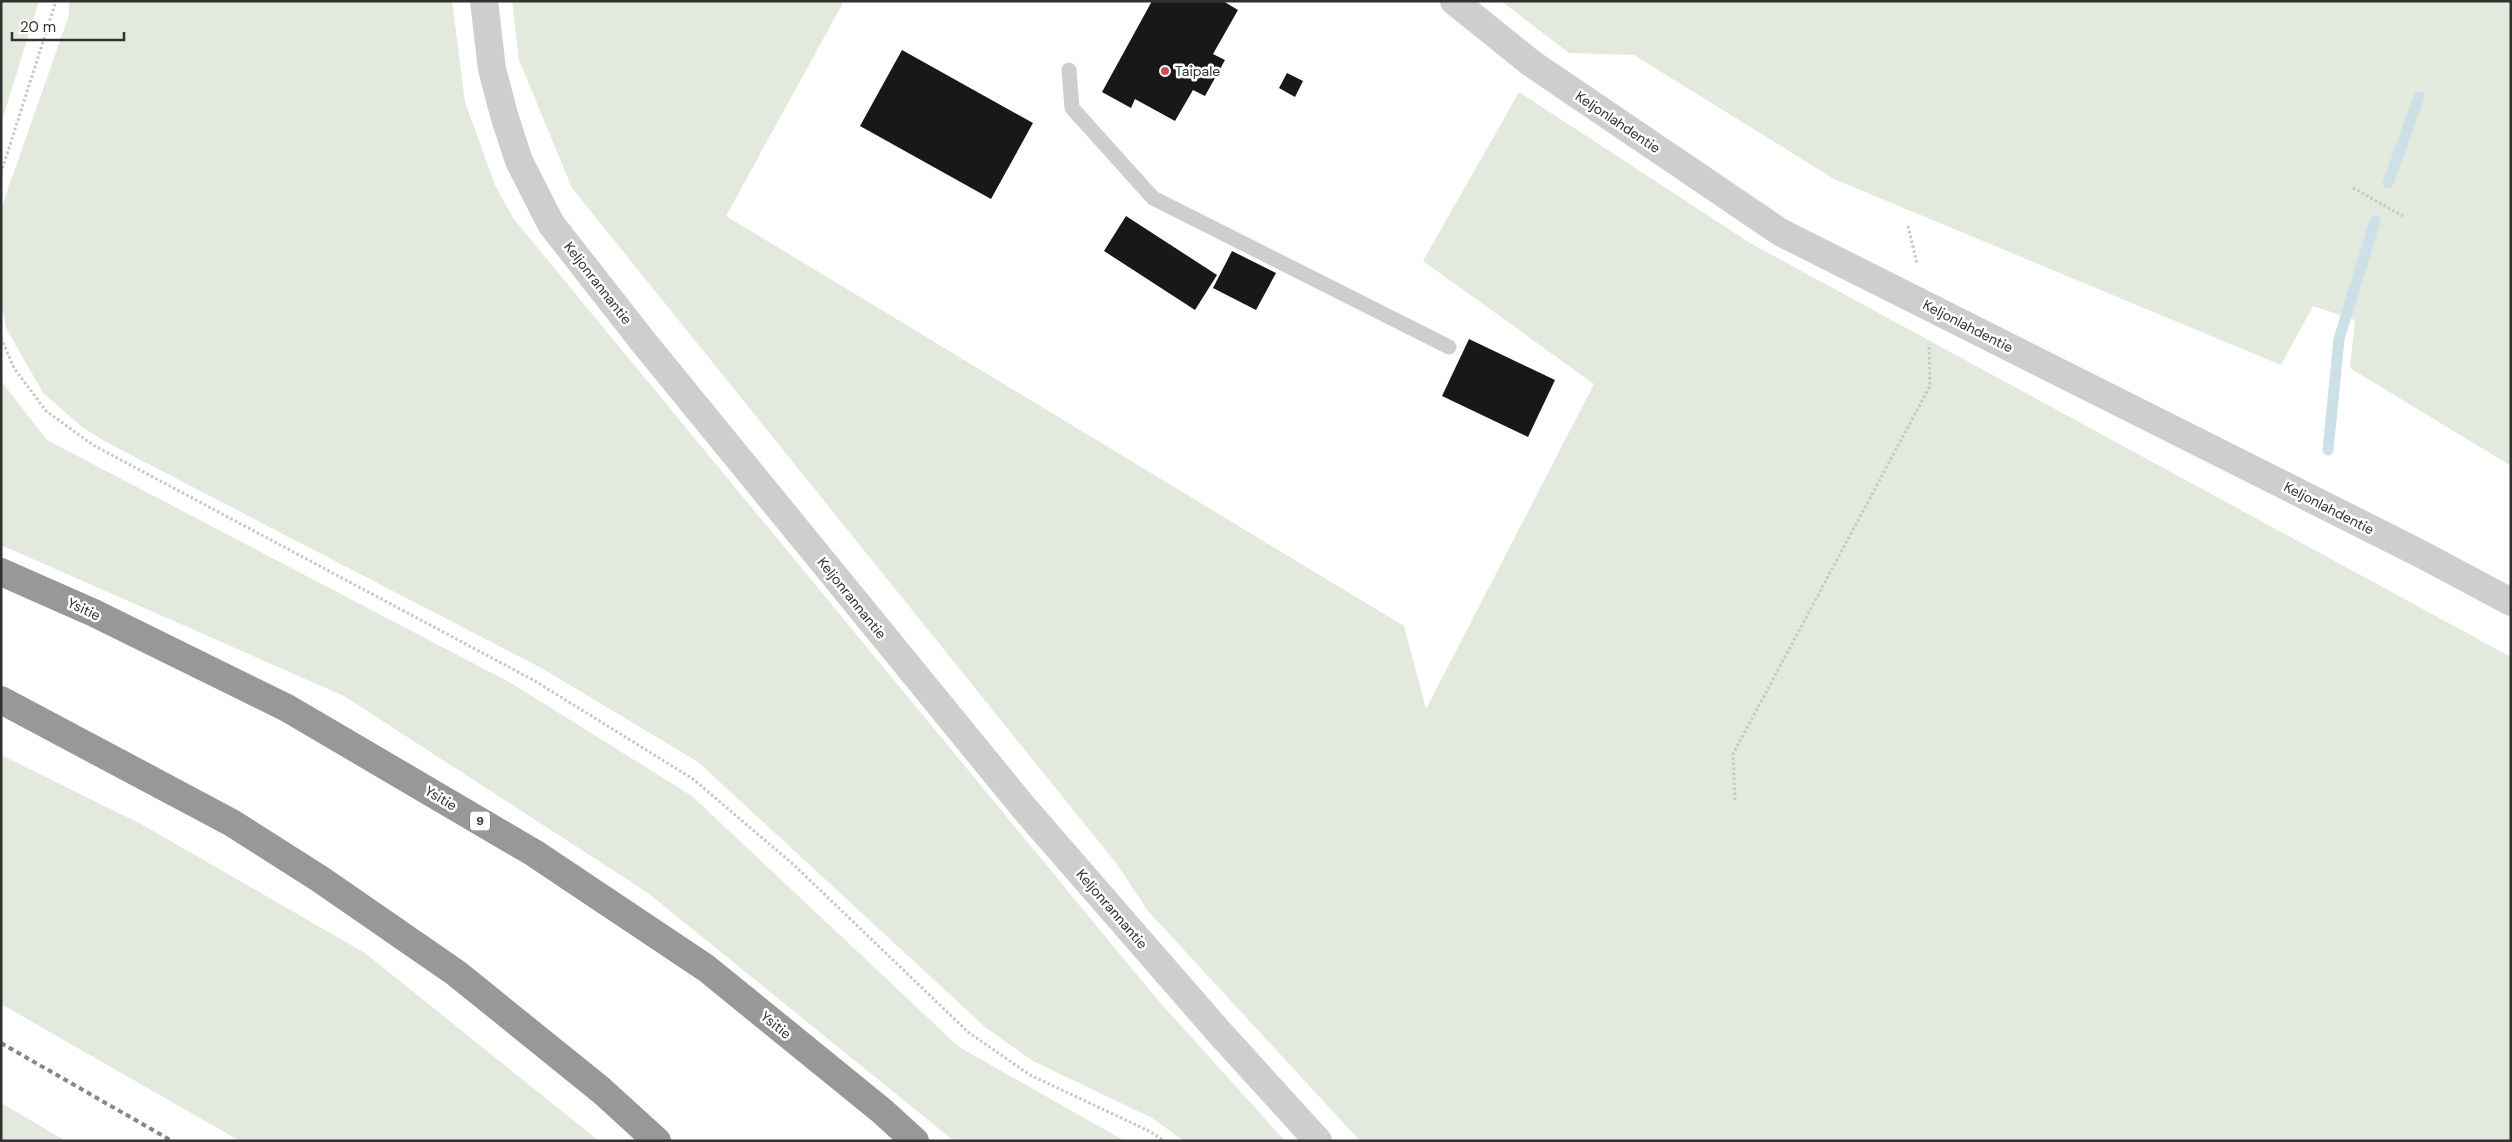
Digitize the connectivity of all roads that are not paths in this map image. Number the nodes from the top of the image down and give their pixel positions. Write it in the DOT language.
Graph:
graph roads {
  1 [pos="484,1"];
  2 [pos="1454,1"];
  3 [pos="1069,70"];
  4 [pos="1448,347"];
  5 [pos="1,572"];
  6 [pos="2511,602"];
  7 [pos="1,700"];
  8 [pos="657,1141"];
  9 [pos="915,1141"];
  10 [pos="1318,1141"];
  1 -- 10 [label="street, Keljonrannantie"];
  2 -- 6 [label="street, Keljonlahdentie"];
  3 -- 4 [label="lane"];
  5 -- 9 [label="highway, Ysitie / 9"];
  7 -- 8 [label="highway"];
}
